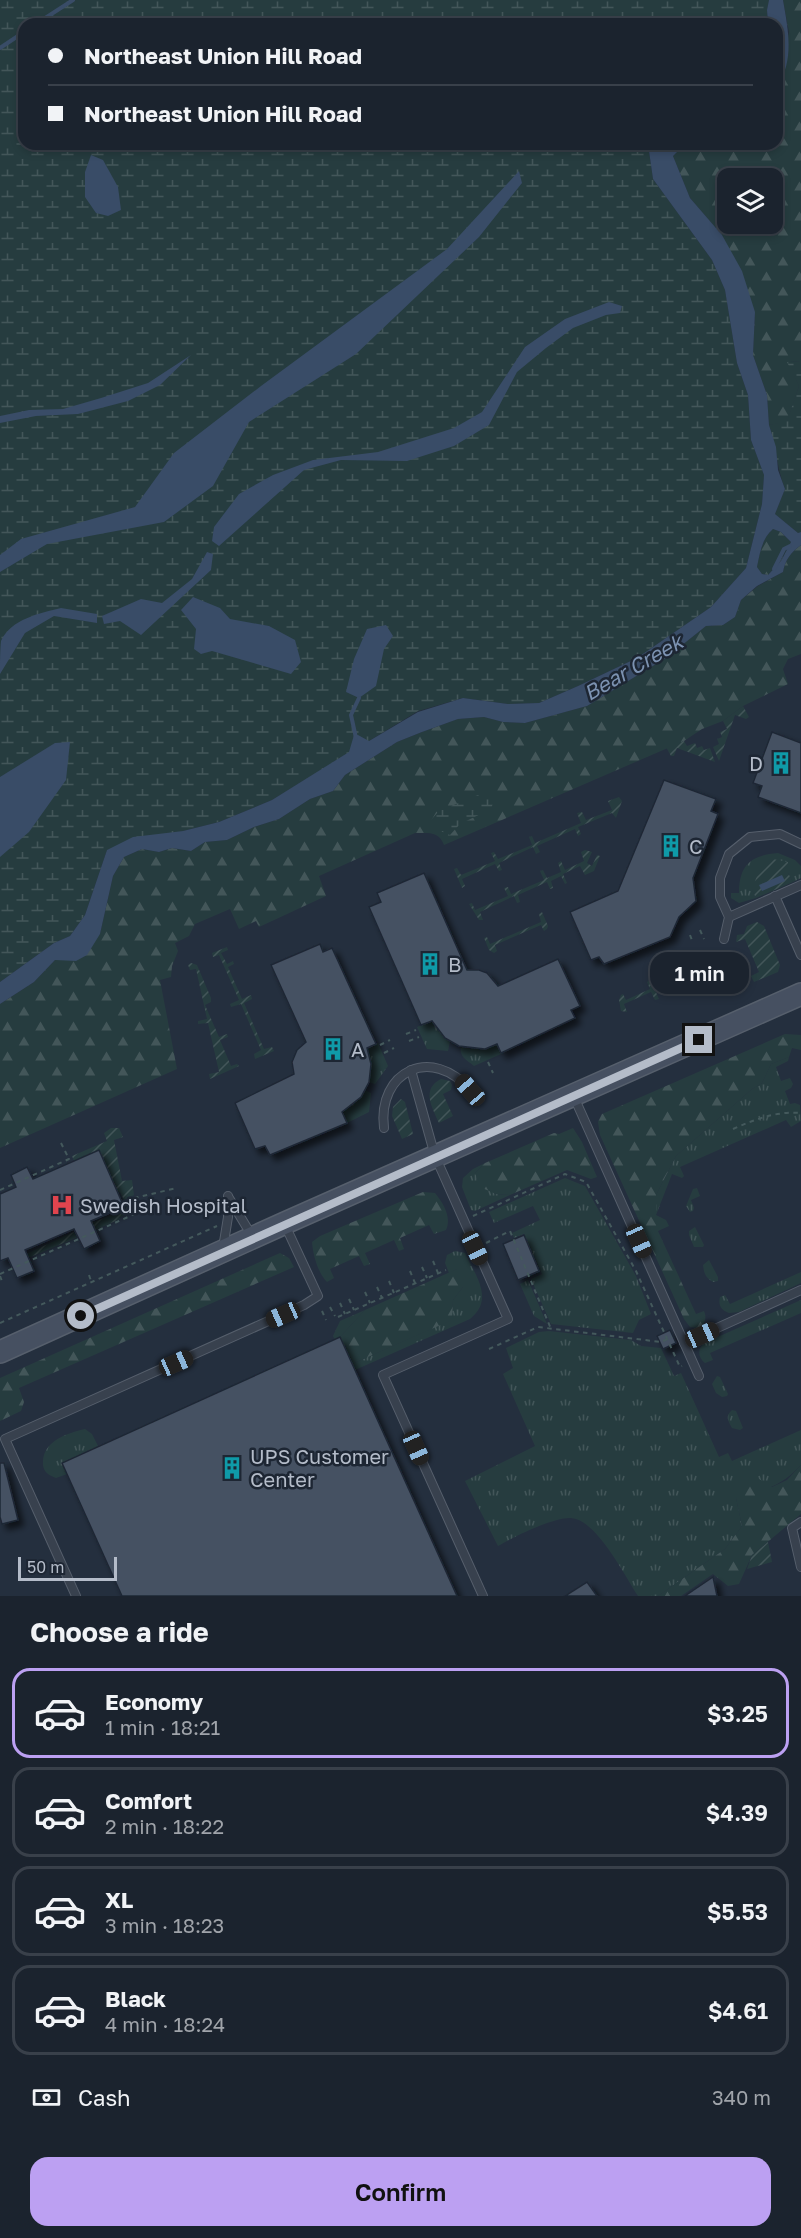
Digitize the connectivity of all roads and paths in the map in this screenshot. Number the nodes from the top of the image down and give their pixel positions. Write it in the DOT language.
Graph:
graph roads {
  1 [pos="801,843"];
  2 [pos="801,885"];
  3 [pos="776,896"];
  4 [pos="729,916"];
  5 [pos="700,930"];
  6 [pos="690,935"];
  7 [pos="704,939"];
  8 [pos="724,939"];
  9 [pos="693,943"];
  10 [pos="801,956"];
  11 [pos="801,994"];
  12 [pos="416,1030"];
  13 [pos="406,1034"];
  14 [pos="419,1037"];
  15 [pos="390,1040"];
  16 [pos="409,1041"];
  17 [pos="380,1045"];
  18 [pos="394,1048"];
  19 [pos="384,1053"];
  20 [pos="488,1062"];
  21 [pos="411,1070"];
  22 [pos="493,1072"];
  23 [pos="470,1090"];
  24 [pos="574,1095"];
  25 [pos="801,1113"];
  26 [pos="384,1128"];
  27 [pos="733,1129"];
  28 [pos="62,1143"];
  29 [pos="435,1156"];
  30 [pos="69,1159"];
  31 [pos="71,1163"];
  32 [pos="177,1188"];
  33 [pos="0,1190"];
  34 [pos="134,1198"];
  35 [pos="122,1203"];
  36 [pos="463,1221"];
  37 [pos="285,1223"];
  38 [pos="220,1224"];
  39 [pos="253,1238"];
  40 [pos="475,1248"];
  41 [pos="222,1252"];
  42 [pos="433,1261"];
  43 [pos="422,1267"];
  44 [pos="446,1270"];
  45 [pos="410,1271"];
  46 [pos="438,1273"];
  47 [pos="0,1275"];
  48 [pos="89,1275"];
  49 [pos="427,1278"];
  50 [pos="91,1281"];
  51 [pos="389,1281"];
  52 [pos="415,1283"];
  53 [pos="3,1284"];
  54 [pos="377,1287"];
  55 [pos="801,1290"];
  56 [pos="365,1292"];
  57 [pos="393,1293"];
  58 [pos="382,1298"];
  59 [pos="349,1299"];
  60 [pos="340,1303"];
  61 [pos="370,1303"];
  62 [pos="330,1307"];
  63 [pos="354,1310"];
  64 [pos="322,1311"];
  65 [pos="345,1314"];
  66 [pos="326,1320"];
  67 [pos="0,1323"];
  68 [pos="551,1329"];
  69 [pos="661,1342"];
  70 [pos="684,1343"];
  71 [pos="489,1349"];
  72 [pos="0,1352"];
  73 [pos="692,1360"];
  74 [pos="699,1376"];
  75 [pos="3,1439"];
  76 [pos="801,1522"];
  77 [pos="801,1567"];
  78 [pos="76,1596"];
  79 [pos="483,1596"];
  1 -- 4 [label="lane"];
  2 -- 3 [label="lane"];
  3 -- 4 [label="lane"];
  3 -- 10 [label="lane"];
  4 -- 8 [label="lane"];
  5 -- 7 [label="path"];
  6 -- 9 [label="path"];
  11 -- 24 [label="main road"];
  12 -- 13 [label="path"];
  14 -- 16 [label="path"];
  15 -- 17 [label="path"];
  18 -- 19 [label="path"];
  20 -- 22 [label="path"];
  21 -- 23 [label="lane"];
  21 -- 26 [label="lane"];
  21 -- 29 [label="lane"];
  24 -- 29 [label="main road"];
  24 -- 70 [label="lane"];
  25 -- 27 [label="path"];
  28 -- 30 [label="path"];
  29 -- 36 [label="lane"];
  29 -- 37 [label="main road"];
  30 -- 31 [label="path"];
  30 -- 33 [label="path"];
  32 -- 34 [label="path"];
  34 -- 35 [label="path"];
  34 -- 47 [label="path"];
  36 -- 40 [label="lane"];
  36 -- 73 [label="path"];
  37 -- 39 [label="main road"];
  37 -- 75 [label="lane"];
  38 -- 50 [label="path"];
  39 -- 41 [label="main road"];
  39 -- 41 [label="lane"];
  40 -- 68 [label="path"];
  40 -- 79 [label="lane"];
  41 -- 72 [label="main road"];
  42 -- 46 [label="path"];
  43 -- 49 [label="path"];
  44 -- 46 [label="path"];
  45 -- 52 [label="path"];
  46 -- 49 [label="path"];
  47 -- 53 [label="path"];
  48 -- 50 [label="path"];
  49 -- 52 [label="path"];
  50 -- 67 [label="path"];
  51 -- 57 [label="path"];
  52 -- 57 [label="path"];
  54 -- 58 [label="path"];
  55 -- 70 [label="lane"];
  56 -- 61 [label="path"];
  57 -- 58 [label="path"];
  58 -- 61 [label="path"];
  59 -- 63 [label="path"];
  60 -- 65 [label="path"];
  61 -- 63 [label="path"];
  62 -- 65 [label="path"];
  63 -- 65 [label="path"];
  64 -- 66 [label="path"];
  68 -- 69 [label="path"];
  68 -- 71 [label="path"];
  70 -- 73 [label="lane"];
  73 -- 74 [label="lane"];
  75 -- 78 [label="lane"];
  76 -- 77 [label="lane"];
}
